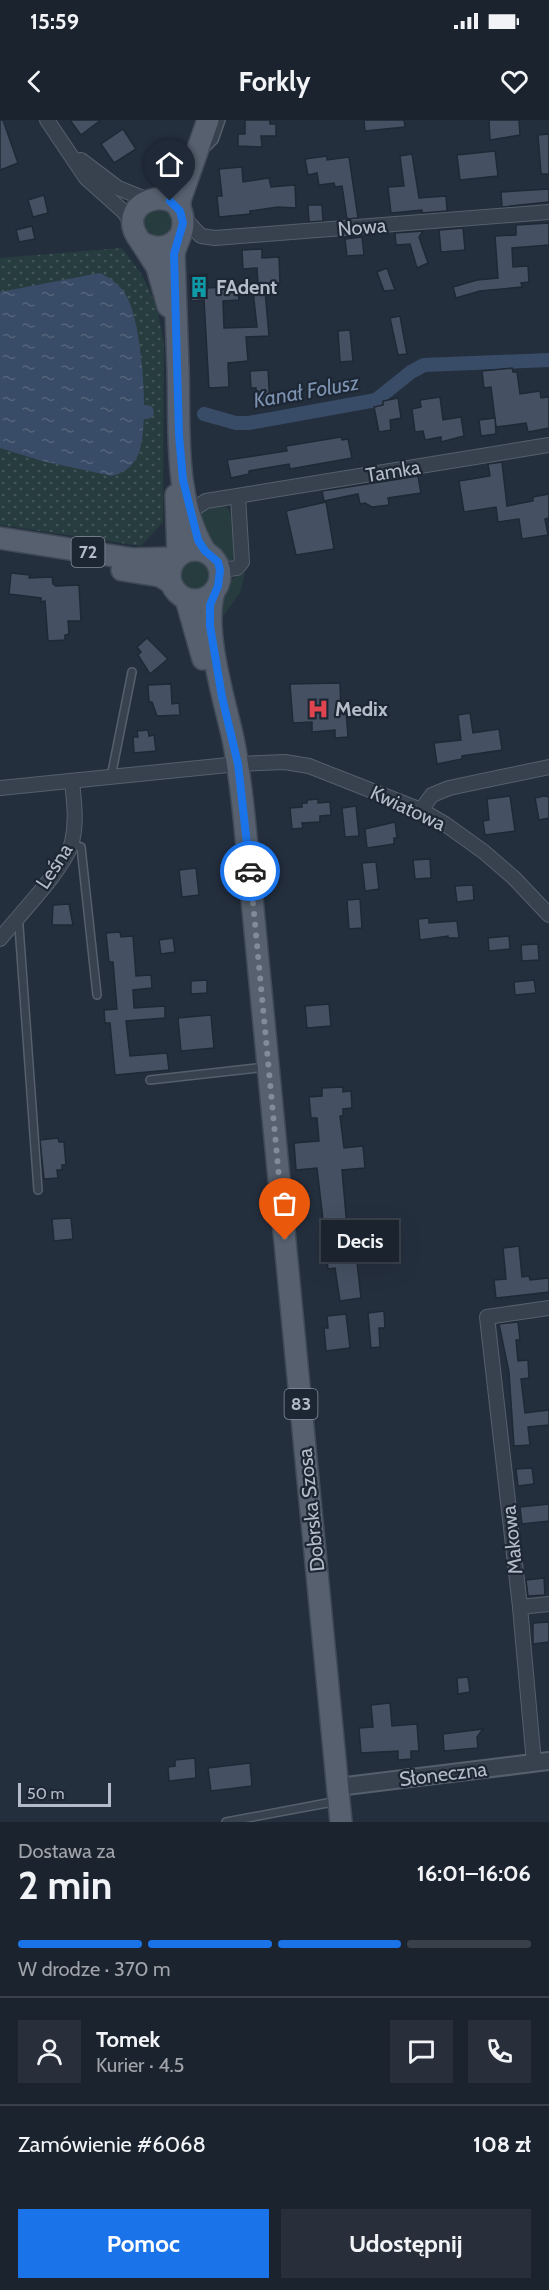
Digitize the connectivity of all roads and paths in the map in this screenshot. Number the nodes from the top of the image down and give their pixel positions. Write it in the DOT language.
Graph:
graph roads {
  1 [pos="47,120"];
  2 [pos="199,120"];
  3 [pos="208,120"];
  4 [pos="221,120"];
  5 [pos="66,146"];
  6 [pos="190,168"];
  7 [pos="152,199"];
  8 [pos="549,212"];
  9 [pos="181,222"];
  10 [pos="137,234"];
  11 [pos="177,338"];
  12 [pos="179,435"];
  13 [pos="549,445"];
  14 [pos="238,497"];
  15 [pos="191,517"];
  16 [pos="0,538"];
  17 [pos="0,550"];
  18 [pos="205,551"];
  19 [pos="177,557"];
  20 [pos="220,570"];
  21 [pos="171,583"];
  22 [pos="214,592"];
  23 [pos="186,599"];
  24 [pos="132,672"];
  25 [pos="222,697"];
  26 [pos="238,764"];
  27 [pos="549,767"];
  28 [pos="111,777"];
  29 [pos="72,781"];
  30 [pos="0,788"];
  31 [pos="421,810"];
  32 [pos="72,844"];
  33 [pos="549,915"];
  34 [pos="15,920"];
  35 [pos="0,939"];
  36 [pos="97,995"];
  37 [pos="269,1067"];
  38 [pos="150,1080"];
  39 [pos="38,1190"];
  40 [pos="549,1308"];
  41 [pos="549,1605"];
  42 [pos="520,1607"];
  43 [pos="542,1762"];
  44 [pos="339,1804"];
  45 [pos="226,1822"];
  1 -- 5 [label="street"];
  2 -- 7 [label="main road"];
  3 -- 6 [label="main road"];
  4 -- 6 [label="lane"];
  5 -- 7 [label="street"];
  5 -- 10 [label="street"];
  6 -- 9 [label="main road"];
  7 -- 9 [label="main road"];
  7 -- 10 [label="main road"];
  8 -- 9 [label="street, Nowa"];
  9 -- 10 [label="main road"];
  9 -- 11 [label="main road"];
  10 -- 11 [label="main road"];
  11 -- 12 [label="main road"];
  12 -- 15 [label="main road"];
  12 -- 19 [label="main road"];
  13 -- 14 [label="street, Tamka"];
  14 -- 15 [label="street, Tamka"];
  14 -- 20 [label="street"];
  15 -- 18 [label="main road"];
  16 -- 19 [label="main road, 72"];
  17 -- 21 [label="main road, 72"];
  18 -- 19 [label="main road, 72"];
  18 -- 20 [label="main road"];
  19 -- 21 [label="main road"];
  20 -- 22 [label="main road"];
  21 -- 23 [label="main road, 72"];
  22 -- 23 [label="main road"];
  22 -- 25 [label="main road, Dobrska Szosa / 83"];
  23 -- 25 [label="main road, Dobrska Szosa / 83"];
  24 -- 28 [label="lane"];
  25 -- 26 [label="main road, Dobrska Szosa / 83"];
  26 -- 28 [label="street, Kwiatowa"];
  26 -- 31 [label="street, Kwiatowa"];
  26 -- 37 [label="main road, Dobrska Szosa / 83"];
  27 -- 31 [label="street"];
  28 -- 29 [label="street, Kwiatowa"];
  29 -- 30 [label="street, Kwiatowa"];
  29 -- 32 [label="street, Leśna"];
  31 -- 33 [label="street, Kwiatowa"];
  32 -- 34 [label="street, Leśna"];
  32 -- 36 [label="lane"];
  34 -- 35 [label="street, Leśna"];
  34 -- 39 [label="lane"];
  37 -- 38 [label="lane"];
  37 -- 44 [label="main road, Dobrska Szosa / 83"];
  40 -- 42 [label="street, Makowa"];
  41 -- 42 [label="street"];
  42 -- 43 [label="street, Makowa"];
  43 -- 44 [label="street, Słoneczna"];
  44 -- 45 [label="lane"];
}
